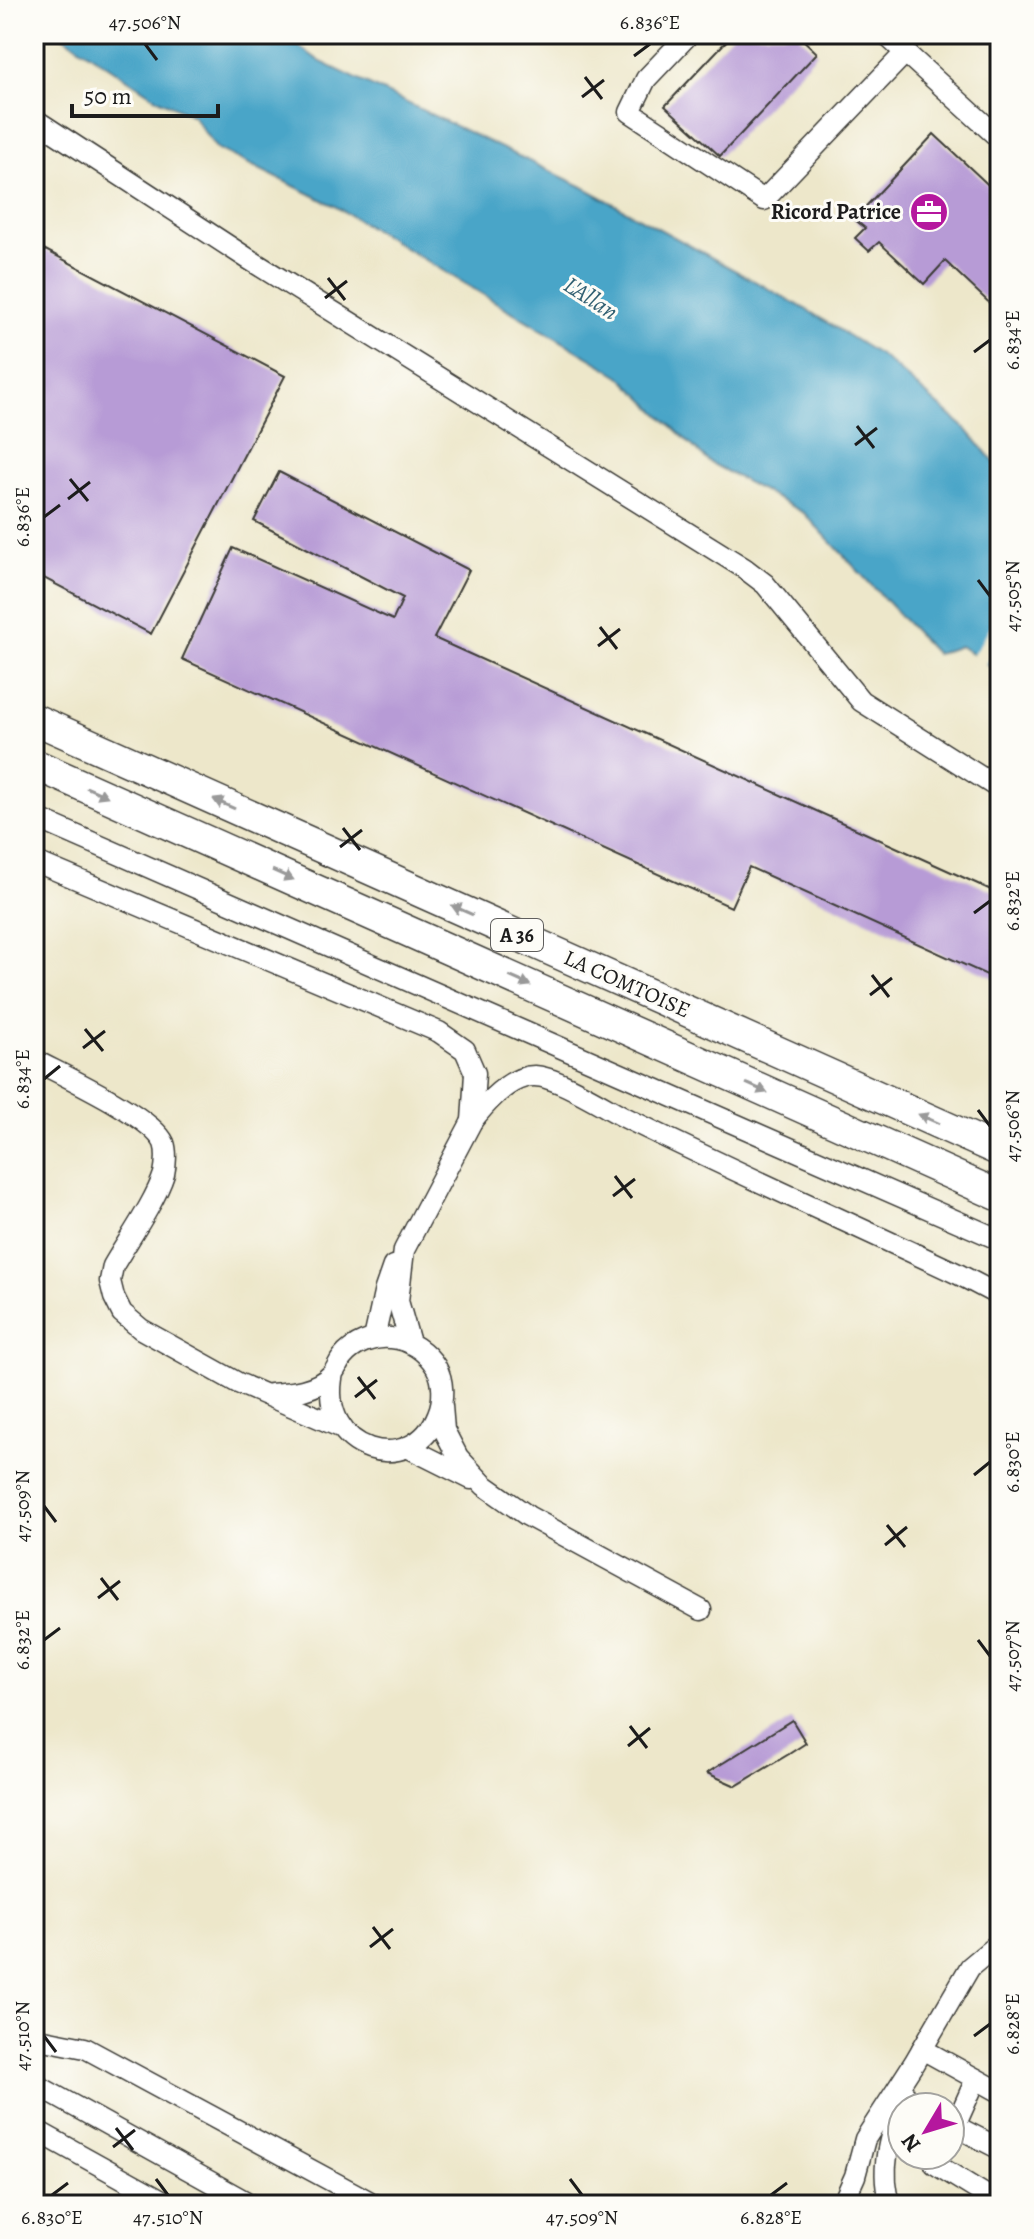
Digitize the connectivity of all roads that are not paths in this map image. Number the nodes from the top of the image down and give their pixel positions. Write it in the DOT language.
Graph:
graph roads {
  1 [pos="689,34"];
  2 [pos="885,34"];
  3 [pos="905,53"];
  4 [pos="34,119"];
  5 [pos="1000,139"];
  6 [pos="34,719"];
  7 [pos="34,764"];
  8 [pos="1000,789"];
  9 [pos="34,817"];
  10 [pos="34,861"];
  11 [pos="34,1060"];
  12 [pos="472,1121"];
  13 [pos="1000,1151"];
  14 [pos="1000,1196"];
  15 [pos="1000,1240"];
  16 [pos="404,1250"];
  17 [pos="1000,1296"];
  18 [pos="374,1339"];
  19 [pos="410,1343"];
  20 [pos="333,1373"];
  21 [pos="264,1395"];
  22 [pos="442,1406"];
  23 [pos="340,1427"];
  24 [pos="407,1447"];
  25 [pos="484,1485"];
  26 [pos="701,1610"];
  27 [pos="1000,1942"];
  28 [pos="34,2038"];
  29 [pos="918,2056"];
  30 [pos="976,2079"];
  31 [pos="34,2089"];
  32 [pos="1000,2092"];
  33 [pos="966,2102"];
  34 [pos="34,2129"];
  35 [pos="966,2136"];
  36 [pos="1000,2149"];
  37 [pos="946,2171"];
  38 [pos="1000,2204"];
  39 [pos="171,2205"];
  40 [pos="252,2205"];
  41 [pos="376,2205"];
  42 [pos="842,2205"];
  43 [pos="891,2205"];
  1 -- 3 [label="street"];
  2 -- 3 [label="street"];
  3 -- 5 [label="street"];
  4 -- 8 [label="street"];
  13 -- 6 [label="highway, LA COMTOISE / A 36, one-way"];
  7 -- 14 [label="highway, LA COMTOISE / A 36, one-way"];
  9 -- 15 [label="street"];
  10 -- 12 [label="street"];
  11 -- 21 [label="street"];
  12 -- 16 [label="street"];
  12 -- 17 [label="street"];
  16 -- 18 [label="street"];
  16 -- 19 [label="street"];
  18 -- 19 [label="street"];
  18 -- 20 [label="street"];
  19 -- 22 [label="street"];
  20 -- 21 [label="street"];
  20 -- 23 [label="street"];
  21 -- 23 [label="street"];
  22 -- 24 [label="street"];
  22 -- 25 [label="street"];
  23 -- 24 [label="street"];
  24 -- 25 [label="street"];
  25 -- 26 [label="street"];
  27 -- 29 [label="street"];
  28 -- 41 [label="street"];
  29 -- 30 [label="street"];
  29 -- 42 [label="street"];
  29 -- 43 [label="street"];
  30 -- 32 [label="street"];
  30 -- 33 [label="street"];
  31 -- 40 [label="street"];
  34 -- 39 [label="street"];
  35 -- 36 [label="street"];
  37 -- 38 [label="street"];
}
